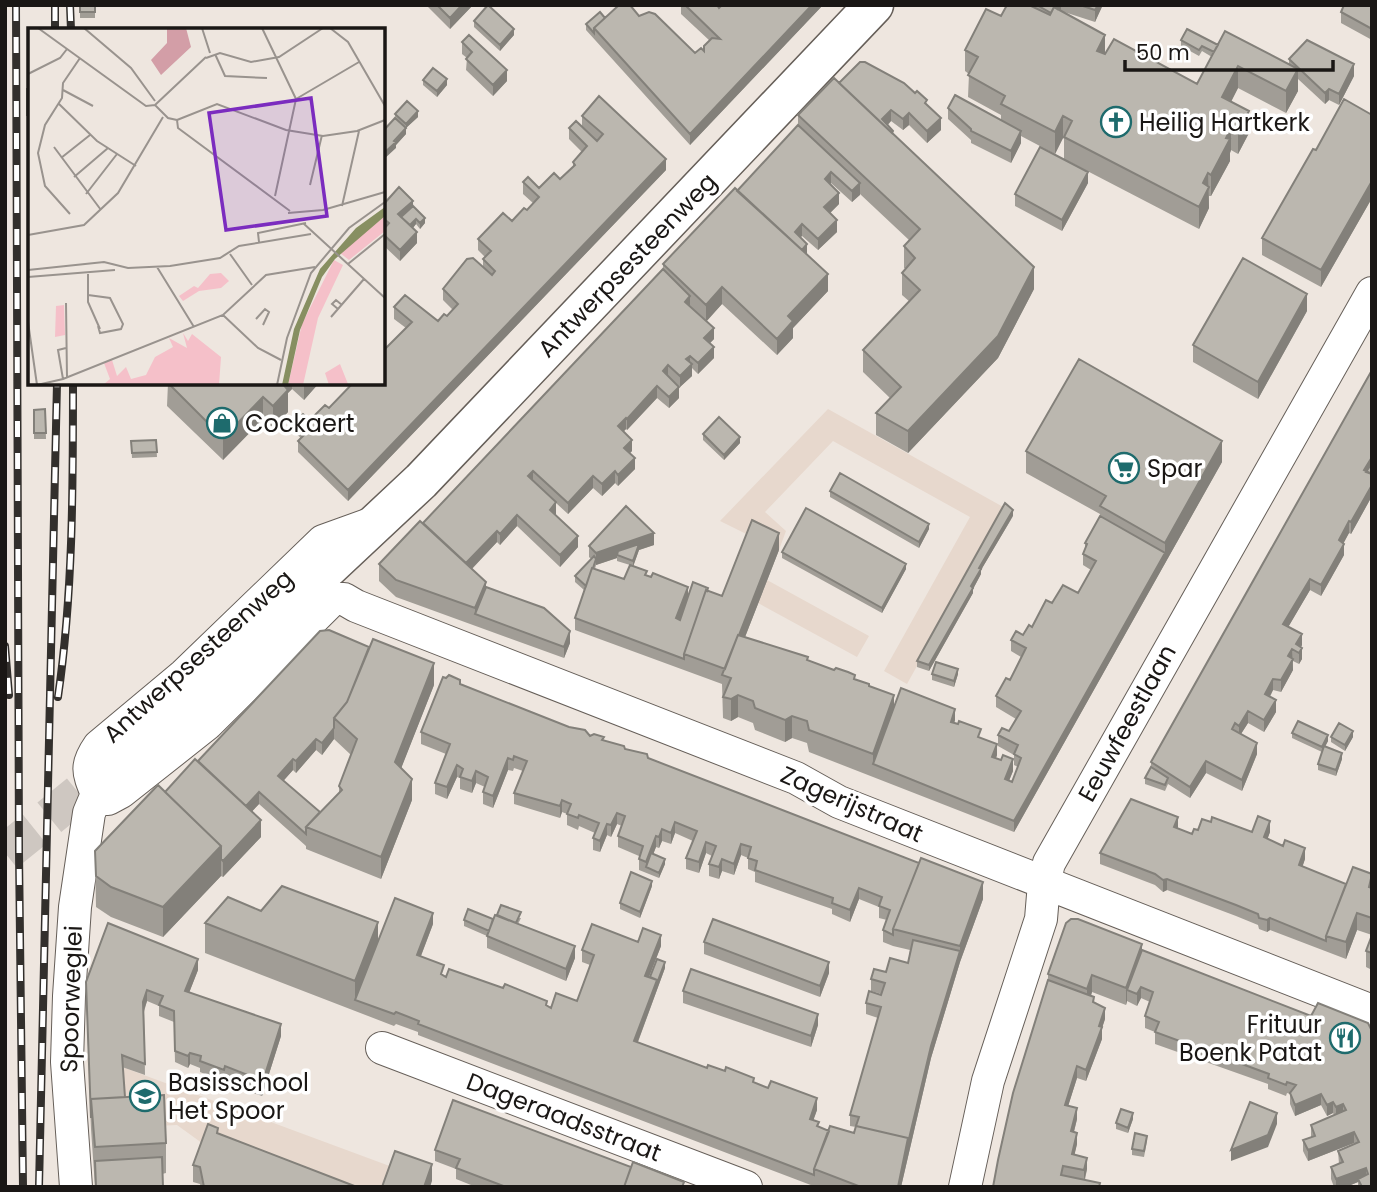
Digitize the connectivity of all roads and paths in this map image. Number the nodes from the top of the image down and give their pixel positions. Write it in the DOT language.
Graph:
graph roads {
  1 [pos="874,5"];
  2 [pos="1372,293"];
  3 [pos="333,599"];
  4 [pos="98,792"];
  5 [pos="1044,883"];
  6 [pos="1372,1012"];
  7 [pos="382,1048"];
  8 [pos="76,1187"];
  9 [pos="746,1187"];
  10 [pos="965,1187"];
  1 -- 4 [label="street, Antwerpsesteenweg"];
  2 -- 5 [label="street, Eeuwfeestlaan"];
  3 -- 4 [label="street, Antwerpsesteenweg"];
  3 -- 5 [label="street, Zagerijstraat"];
  4 -- 8 [label="street, Spoorweglei"];
  5 -- 6 [label="street, Zagerijstraat"];
  5 -- 10 [label="street, Eeuwfeestlaan"];
  7 -- 9 [label="street, Dageraadsstraat"];
}
